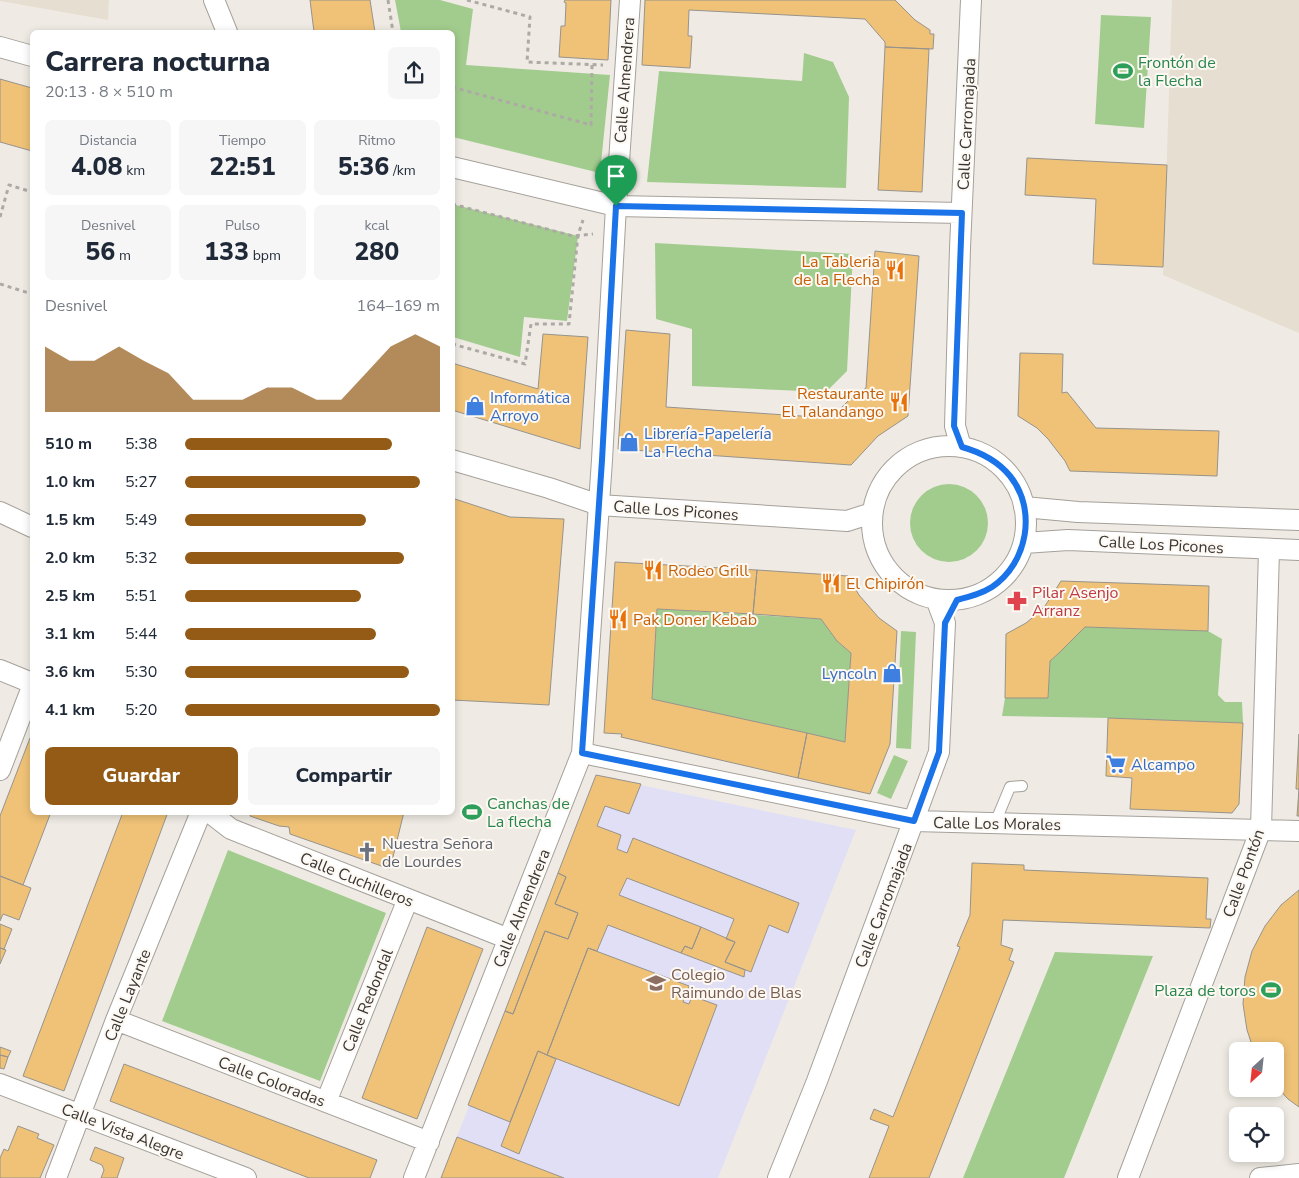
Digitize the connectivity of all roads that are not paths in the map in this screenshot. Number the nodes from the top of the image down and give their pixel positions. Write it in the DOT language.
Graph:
graph roads {
  1 [pos="214,0"];
  2 [pos="630,0"];
  3 [pos="971,1"];
  4 [pos="226,30"];
  5 [pos="0,47"];
  6 [pos="30,55"];
  7 [pos="455,168"];
  8 [pos="616,206"];
  9 [pos="962,213"];
  10 [pos="954,426"];
  11 [pos="941,446"];
  12 [pos="962,447"];
  13 [pos="455,461"];
  14 [pos="599,505"];
  15 [pos="1024,507"];
  16 [pos="0,512"];
  17 [pos="872,513"];
  18 [pos="1299,520"];
  19 [pos="847,521"];
  20 [pos="30,526"];
  21 [pos="873,534"];
  22 [pos="1024,543"];
  23 [pos="1269,550"];
  24 [pos="1299,550"];
  25 [pos="936,599"];
  26 [pos="957,600"];
  27 [pos="945,623"];
  28 [pos="0,670"];
  29 [pos="30,681"];
  30 [pos="30,692"];
  31 [pos="582,753"];
  32 [pos="0,770"];
  33 [pos="1022,786"];
  34 [pos="200,815"];
  35 [pos="213,815"];
  36 [pos="914,821"];
  37 [pos="994,823"];
  38 [pos="1261,829"];
  39 [pos="1299,830"];
  40 [pos="408,899"];
  41 [pos="509,939"];
  42 [pos="116,1020"];
  43 [pos="0,1084"];
  44 [pos="326,1102"];
  45 [pos="80,1114"];
  46 [pos="429,1142"];
  47 [pos="1299,1174"];
  48 [pos="56,1178"];
  49 [pos="246,1178"];
  50 [pos="414,1178"];
  51 [pos="778,1178"];
  52 [pos="1128,1178"];
  53 [pos="1260,1178"];
  1 -- 4 [label="street"];
  2 -- 8 [label="street, Calle Almendrera"];
  3 -- 9 [label="street, Calle Carromajada"];
  5 -- 6 [label="street"];
  7 -- 8 [label="street"];
  8 -- 9 [label="street"];
  8 -- 14 [label="street, Calle Almendrera"];
  9 -- 10 [label="street, Calle Carromajada"];
  10 -- 11 [label="street"];
  10 -- 12 [label="street, Calle Carromajada"];
  11 -- 12 [label="street"];
  11 -- 17 [label="street"];
  12 -- 15 [label="street"];
  13 -- 14 [label="street, Calle Los Picones"];
  14 -- 19 [label="street, Calle Los Picones"];
  14 -- 31 [label="street, Calle Almendrera"];
  15 -- 18 [label="street, Calle Los Picones"];
  15 -- 22 [label="street"];
  16 -- 20 [label="street"];
  17 -- 19 [label="street, Calle Los Picones"];
  17 -- 21 [label="street"];
  19 -- 21 [label="street, Calle Los Picones"];
  21 -- 25 [label="street"];
  22 -- 23 [label="street, Calle Los Picones"];
  22 -- 26 [label="street"];
  23 -- 24 [label="street, Calle Los Picones"];
  23 -- 38 [label="street, Calle Pontón"];
  25 -- 26 [label="street"];
  25 -- 27 [label="street, Calle Carromajada"];
  26 -- 27 [label="street, Calle Carromajada"];
  27 -- 36 [label="street, Calle Carromajada"];
  28 -- 29 [label="street"];
  30 -- 32 [label="street"];
  31 -- 36 [label="street, Calle Los Morales"];
  31 -- 41 [label="street, Calle Almendrera"];
  33 -- 37 [label="lane"];
  34 -- 42 [label="street, Calle Layante"];
  35 -- 40 [label="street, Calle Cuchilleros"];
  36 -- 37 [label="street, Calle Los Morales"];
  36 -- 51 [label="street, Calle Carromajada"];
  37 -- 38 [label="street, Calle Los Morales"];
  38 -- 39 [label="street, Calle Los Morales"];
  38 -- 52 [label="street, Calle Pontón"];
  40 -- 41 [label="street, Calle Cuchilleros"];
  40 -- 44 [label="street, Calle Redondal"];
  41 -- 46 [label="street, Calle Almendrera"];
  42 -- 44 [label="street, Calle Coloradas"];
  42 -- 45 [label="street, Calle Layante"];
  43 -- 45 [label="street, Calle Vista Alegre"];
  44 -- 46 [label="street, Calle Coloradas"];
  45 -- 48 [label="street, Calle Layante"];
  45 -- 49 [label="street, Calle Vista Alegre"];
  46 -- 50 [label="street, Calle Almendrera"];
  47 -- 53 [label="street"];
}
